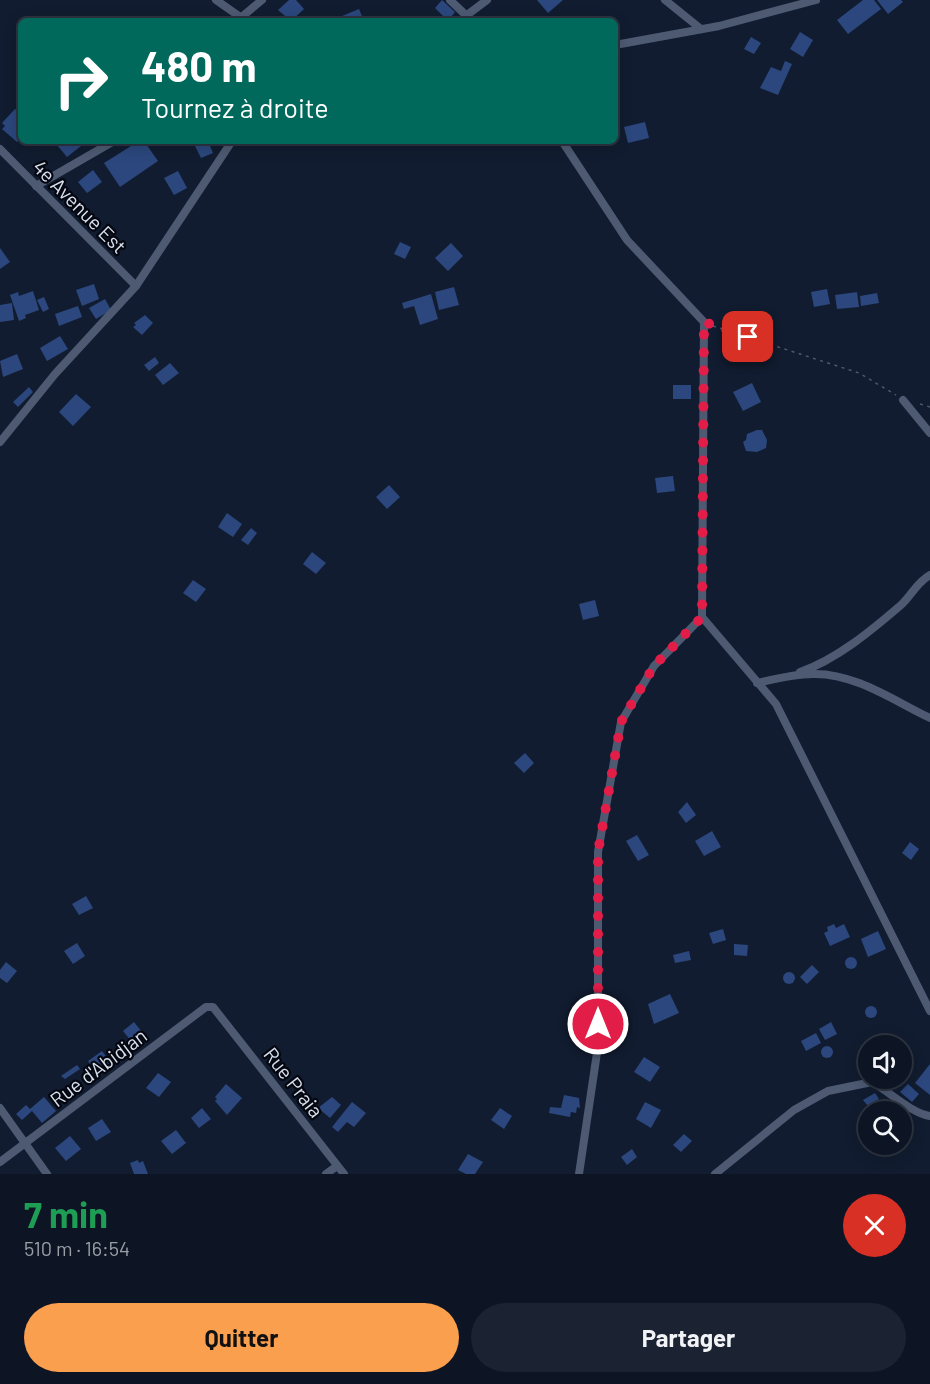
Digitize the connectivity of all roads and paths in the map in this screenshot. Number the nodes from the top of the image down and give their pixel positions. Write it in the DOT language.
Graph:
graph roads {
  1 [pos="216,0"];
  2 [pos="262,0"];
  3 [pos="450,0"];
  4 [pos="487,0"];
  5 [pos="665,0"];
  6 [pos="816,0"];
  7 [pos="238,18"];
  8 [pos="243,18"];
  9 [pos="470,18"];
  10 [pos="701,29"];
  11 [pos="618,44"];
  12 [pos="109,144"];
  13 [pos="230,144"];
  14 [pos="564,144"];
  15 [pos="0,149"];
  16 [pos="36,186"];
  17 [pos="136,286"];
  18 [pos="704,322"];
  19 [pos="903,400"];
  20 [pos="930,407"];
  21 [pos="930,432"];
  22 [pos="0,442"];
  23 [pos="930,575"];
  24 [pos="702,617"];
  25 [pos="784,678"];
  26 [pos="757,683"];
  27 [pos="930,718"];
  28 [pos="218,1011"];
  29 [pos="930,1011"];
  30 [pos="0,1108"];
  31 [pos="930,1116"];
  32 [pos="26,1143"];
  33 [pos="0,1162"];
  34 [pos="338,1166"];
  35 [pos="47,1174"];
  36 [pos="326,1174"];
  37 [pos="344,1174"];
  38 [pos="579,1174"];
  39 [pos="715,1174"];
  1 -- 7 [label="street"];
  2 -- 8 [label="street"];
  3 -- 9 [label="street"];
  4 -- 9 [label="street"];
  5 -- 10 [label="street"];
  6 -- 10 [label="street"];
  10 -- 11 [label="street"];
  12 -- 16 [label="street"];
  13 -- 17 [label="street"];
  14 -- 18 [label="street"];
  15 -- 16 [label="street, 4e Avenue Est"];
  16 -- 17 [label="street, 4e Avenue Est"];
  17 -- 22 [label="street"];
  18 -- 19 [label="path"];
  18 -- 24 [label="street"];
  19 -- 20 [label="path"];
  19 -- 21 [label="street"];
  23 -- 25 [label="street"];
  24 -- 26 [label="street"];
  24 -- 38 [label="street"];
  25 -- 26 [label="street"];
  25 -- 27 [label="street"];
  26 -- 29 [label="street"];
  28 -- 32 [label="street, Rue d'Abidjan"];
  28 -- 34 [label="street, Rue Praia"];
  30 -- 32 [label="street"];
  31 -- 39 [label="street"];
  32 -- 33 [label="street, Rue d'Abidjan"];
  32 -- 35 [label="street"];
  34 -- 36 [label="street"];
  34 -- 37 [label="street, Rue Praia"];
}
